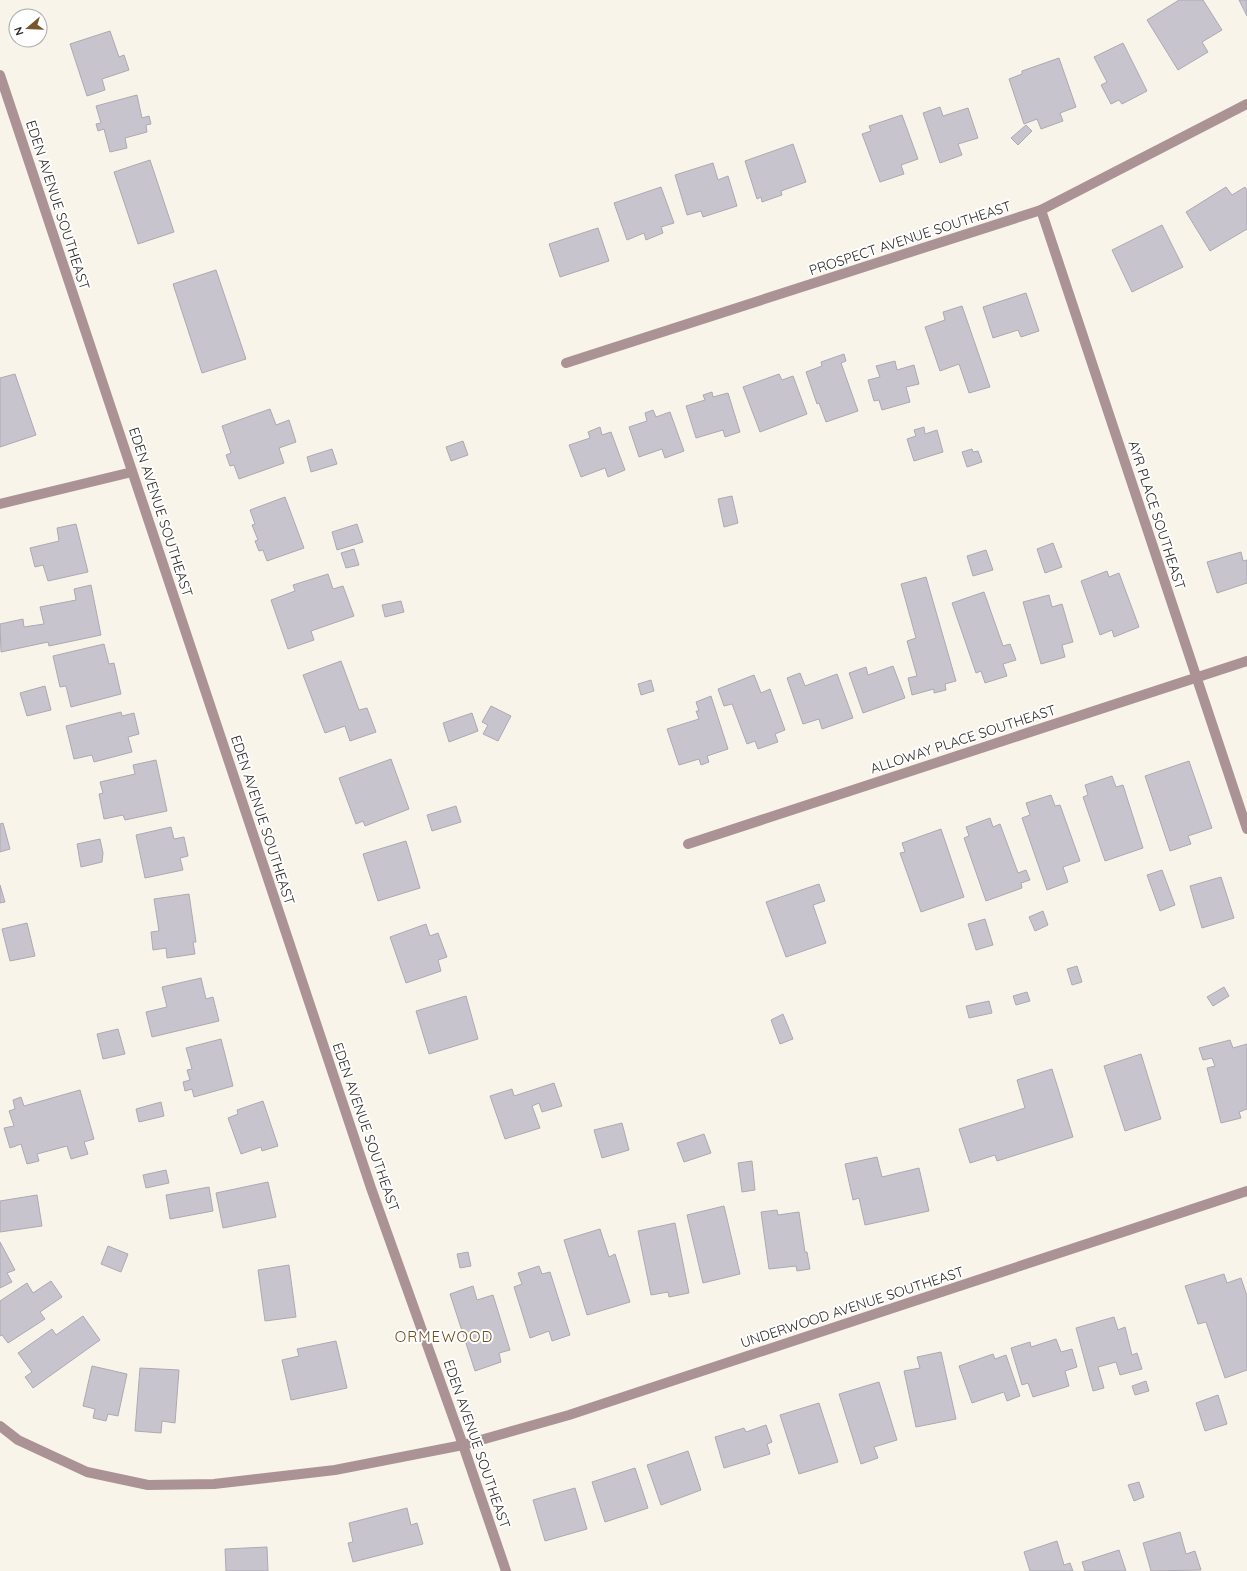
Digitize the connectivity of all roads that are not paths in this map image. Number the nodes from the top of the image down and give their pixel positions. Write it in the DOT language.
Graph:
graph roads {
  1 [pos="0,75"];
  2 [pos="1247,104"];
  3 [pos="1041,210"];
  4 [pos="566,363"];
  5 [pos="132,472"];
  6 [pos="0,504"];
  7 [pos="1247,661"];
  8 [pos="1197,678"];
  9 [pos="1247,829"];
  10 [pos="688,844"];
  11 [pos="1247,1191"];
  12 [pos="0,1426"];
  13 [pos="463,1445"];
  14 [pos="506,1571"];
  1 -- 5 [label="street, EDEN AVENUE SOUTHEAST"];
  2 -- 3 [label="street, PROSPECT AVENUE SOUTHEAST"];
  3 -- 4 [label="street, PROSPECT AVENUE SOUTHEAST"];
  3 -- 8 [label="street, AYR PLACE SOUTHEAST"];
  5 -- 6 [label="street"];
  5 -- 13 [label="street, EDEN AVENUE SOUTHEAST"];
  7 -- 8 [label="street, ALLOWAY PLACE SOUTHEAST"];
  8 -- 9 [label="street, AYR PLACE SOUTHEAST"];
  8 -- 10 [label="street, ALLOWAY PLACE SOUTHEAST"];
  11 -- 13 [label="street, UNDERWOOD AVENUE SOUTHEAST"];
  12 -- 13 [label="street, UNDERWOOD AVENUE SOUTHEAST"];
  13 -- 14 [label="street, EDEN AVENUE SOUTHEAST"];
}
